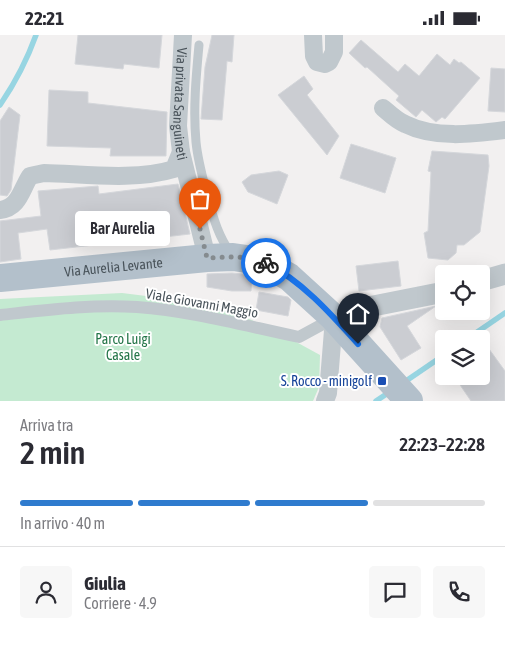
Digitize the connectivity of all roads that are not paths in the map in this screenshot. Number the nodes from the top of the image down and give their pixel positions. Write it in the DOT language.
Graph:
graph roads {
  1 [pos="183,35"];
  2 [pos="313,35"];
  3 [pos="334,35"];
  4 [pos="199,45"];
  5 [pos="383,108"];
  6 [pos="505,130"];
  7 [pos="181,152"];
  8 [pos="0,210"];
  9 [pos="220,257"];
  10 [pos="505,274"];
  11 [pos="0,278"];
  12 [pos="490,278"];
  13 [pos="435,294"];
  14 [pos="0,315"];
  15 [pos="334,318"];
  16 [pos="407,399"];
  17 [pos="325,401"];
  1 -- 7 [label="street, Via privata Sanguineti"];
  2 -- 3 [label="street"];
  4 -- 9 [label="lane"];
  5 -- 6 [label="street"];
  7 -- 8 [label="street"];
  7 -- 9 [label="street, Via privata Sanguineti"];
  9 -- 11 [label="main road, Via Aurelia Levante"];
  9 -- 15 [label="main road, Via Aurelia Levante"];
  10 -- 12 [label="street"];
  13 -- 15 [label="street"];
  14 -- 15 [label="street, Viale Giovanni Maggio"];
  15 -- 16 [label="main road, Via Aurelia Levante"];
  15 -- 17 [label="street"];
}
